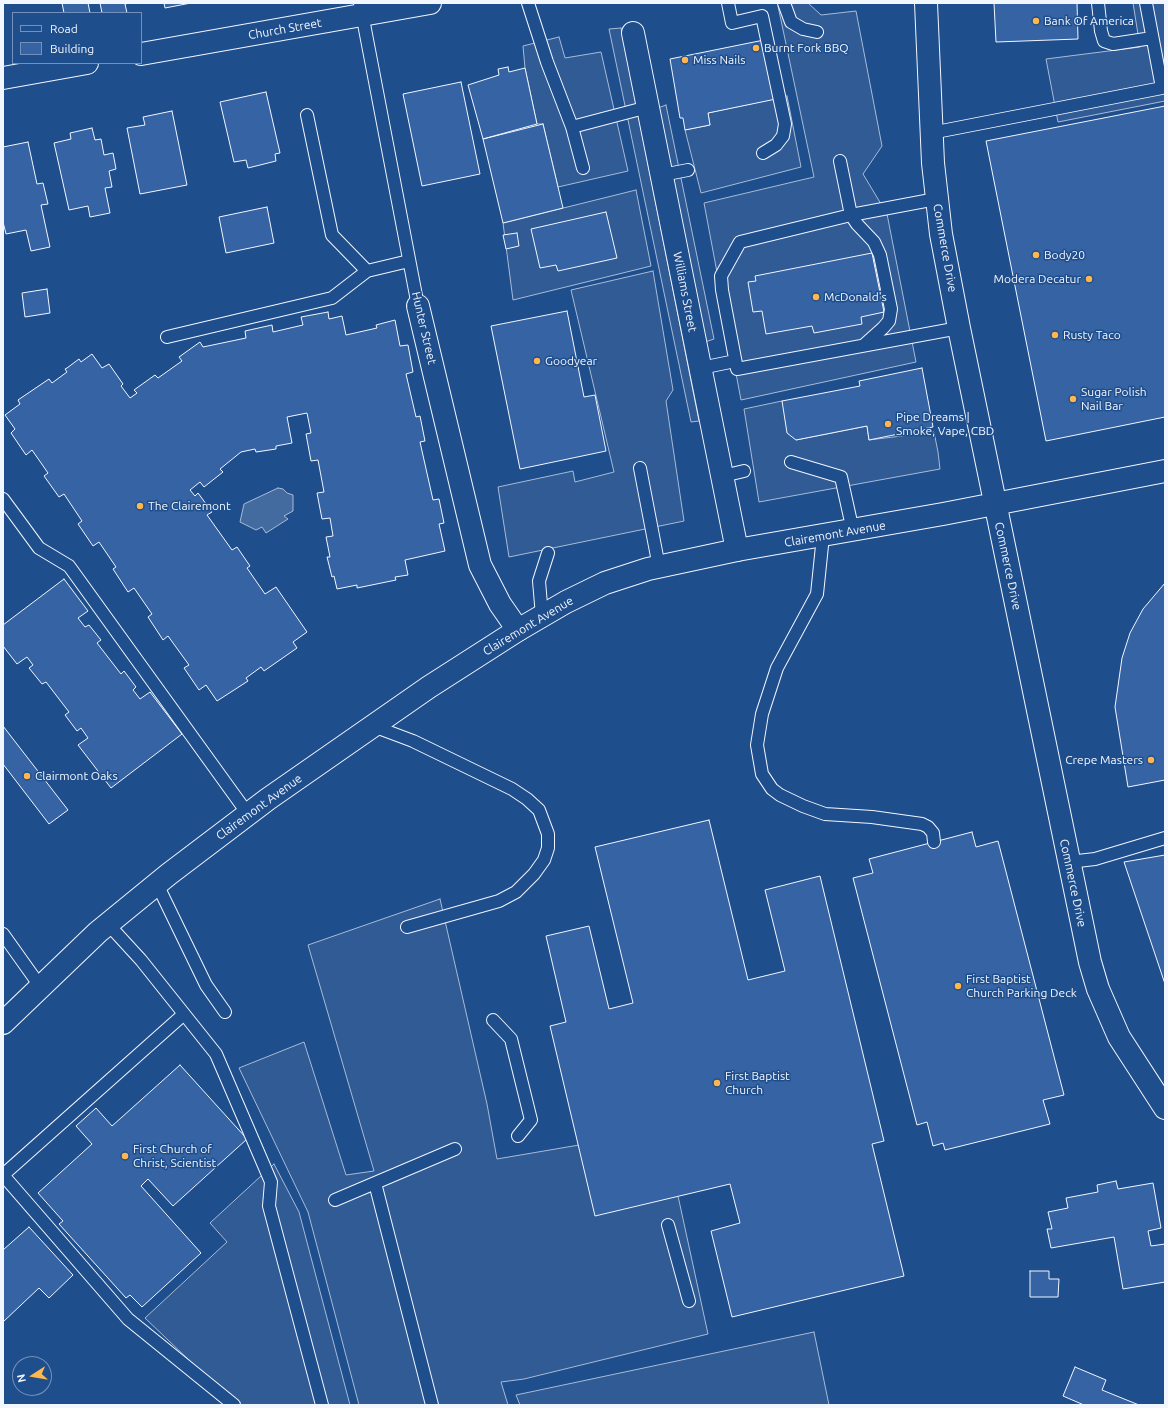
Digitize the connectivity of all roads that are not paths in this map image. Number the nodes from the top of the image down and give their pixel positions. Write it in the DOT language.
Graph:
graph roads {
  1 [pos="430,3"];
  2 [pos="528,3"];
  3 [pos="728,3"];
  4 [pos="784,3"];
  5 [pos="926,3"];
  6 [pos="1098,3"];
  7 [pos="1146,3"];
  8 [pos="361,9"];
  9 [pos="817,32"];
  10 [pos="633,33"];
  11 [pos="1152,38"];
  12 [pos="142,54"];
  13 [pos="81,64"];
  14 [pos="3,78"];
  15 [pos="648,107"];
  16 [pos="306,115"];
  17 [pos="572,127"];
  18 [pos="931,134"];
  19 [pos="763,152"];
  20 [pos="840,161"];
  21 [pos="583,168"];
  22 [pos="688,170"];
  23 [pos="662,175"];
  24 [pos="936,199"];
  25 [pos="851,215"];
  26 [pos="409,261"];
  27 [pos="367,271"];
  28 [pos="418,306"];
  29 [pos="959,328"];
  30 [pos="168,337"];
  31 [pos="864,345"];
  32 [pos="735,361"];
  33 [pos="701,368"];
  34 [pos="791,462"];
  35 [pos="640,468"];
  36 [pos="744,471"];
  37 [pos="1165,471"];
  38 [pos="723,476"];
  39 [pos="3,499"];
  40 [pos="995,504"];
  41 [pos="853,530"];
  42 [pos="823,536"];
  43 [pos="737,550"];
  44 [pos="548,553"];
  45 [pos="659,567"];
  46 [pos="542,616"];
  47 [pos="518,630"];
  48 [pos="373,726"];
  49 [pos="248,814"];
  50 [pos="1165,838"];
  51 [pos="934,842"];
  52 [pos="1069,862"];
  53 [pos="157,884"];
  54 [pos="108,924"];
  55 [pos="407,927"];
  56 [pos="3,934"];
  57 [pos="40,986"];
  58 [pos="225,1012"];
  59 [pos="184,1014"];
  60 [pos="493,1020"];
  61 [pos="3,1023"];
  62 [pos="1164,1110"];
  63 [pos="518,1136"];
  64 [pos="455,1149"];
  65 [pos="3,1175"];
  66 [pos="375,1183"];
  67 [pos="335,1200"];
  68 [pos="668,1225"];
  69 [pos="689,1301"];
  70 [pos="234,1405"];
  71 [pos="322,1405"];
  72 [pos="432,1405"];
  1 -- 8 [label="main road, Church Street"];
  2 -- 17 [label="lane"];
  3 -- 19 [label="lane"];
  4 -- 9 [label="lane"];
  5 -- 18 [label="main road, Commerce Drive"];
  6 -- 11 [label="lane"];
  7 -- 11 [label="lane"];
  8 -- 12 [label="main road, Church Street"];
  8 -- 26 [label="lane, Hunter Street"];
  10 -- 15 [label="main road, Williams Street"];
  11 -- 18 [label="lane"];
  13 -- 14 [label="main road"];
  15 -- 17 [label="lane"];
  15 -- 23 [label="main road, Williams Street"];
  16 -- 27 [label="lane"];
  17 -- 21 [label="lane"];
  18 -- 24 [label="main road, Commerce Drive"];
  20 -- 25 [label="lane"];
  22 -- 23 [label="lane"];
  23 -- 33 [label="main road, Williams Street"];
  24 -- 25 [label="lane"];
  24 -- 29 [label="main road, Commerce Drive"];
  25 -- 31 [label="lane"];
  25 -- 32 [label="lane"];
  26 -- 27 [label="lane"];
  26 -- 28 [label="lane, Hunter Street"];
  27 -- 30 [label="lane"];
  28 -- 47 [label="main road, Hunter Street"];
  29 -- 31 [label="lane"];
  29 -- 40 [label="main road, Commerce Drive"];
  31 -- 32 [label="lane"];
  32 -- 33 [label="lane"];
  33 -- 38 [label="main road, Williams Street"];
  34 -- 41 [label="lane"];
  35 -- 45 [label="lane"];
  36 -- 38 [label="lane"];
  37 -- 40 [label="main road, Clairemont Avenue"];
  38 -- 43 [label="main road, Williams Street"];
  39 -- 49 [label="lane"];
  40 -- 41 [label="main road, Clairemont Avenue"];
  40 -- 52 [label="main road, Commerce Drive"];
  41 -- 42 [label="main road, Clairemont Avenue"];
  42 -- 43 [label="main road, Clairemont Avenue"];
  42 -- 51 [label="lane"];
  43 -- 45 [label="main road, Clairemont Avenue"];
  44 -- 46 [label="lane"];
  45 -- 46 [label="main road, Clairemont Avenue"];
  46 -- 47 [label="main road, Clairemont Avenue"];
  47 -- 48 [label="main road, Clairemont Avenue"];
  48 -- 49 [label="main road, Clairemont Avenue"];
  48 -- 55 [label="lane"];
  49 -- 53 [label="main road, Clairemont Avenue"];
  50 -- 52 [label="lane"];
  52 -- 62 [label="main road, Commerce Drive"];
  53 -- 54 [label="main road, Clairemont Avenue"];
  53 -- 58 [label="lane"];
  54 -- 57 [label="main road, Clairemont Avenue"];
  54 -- 59 [label="lane"];
  56 -- 57 [label="lane"];
  57 -- 61 [label="main road, Clairemont Avenue"];
  59 -- 65 [label="lane"];
  59 -- 71 [label="lane"];
  60 -- 63 [label="lane"];
  64 -- 66 [label="lane"];
  65 -- 70 [label="lane"];
  66 -- 67 [label="lane"];
  66 -- 72 [label="lane"];
  68 -- 69 [label="lane"];
}
